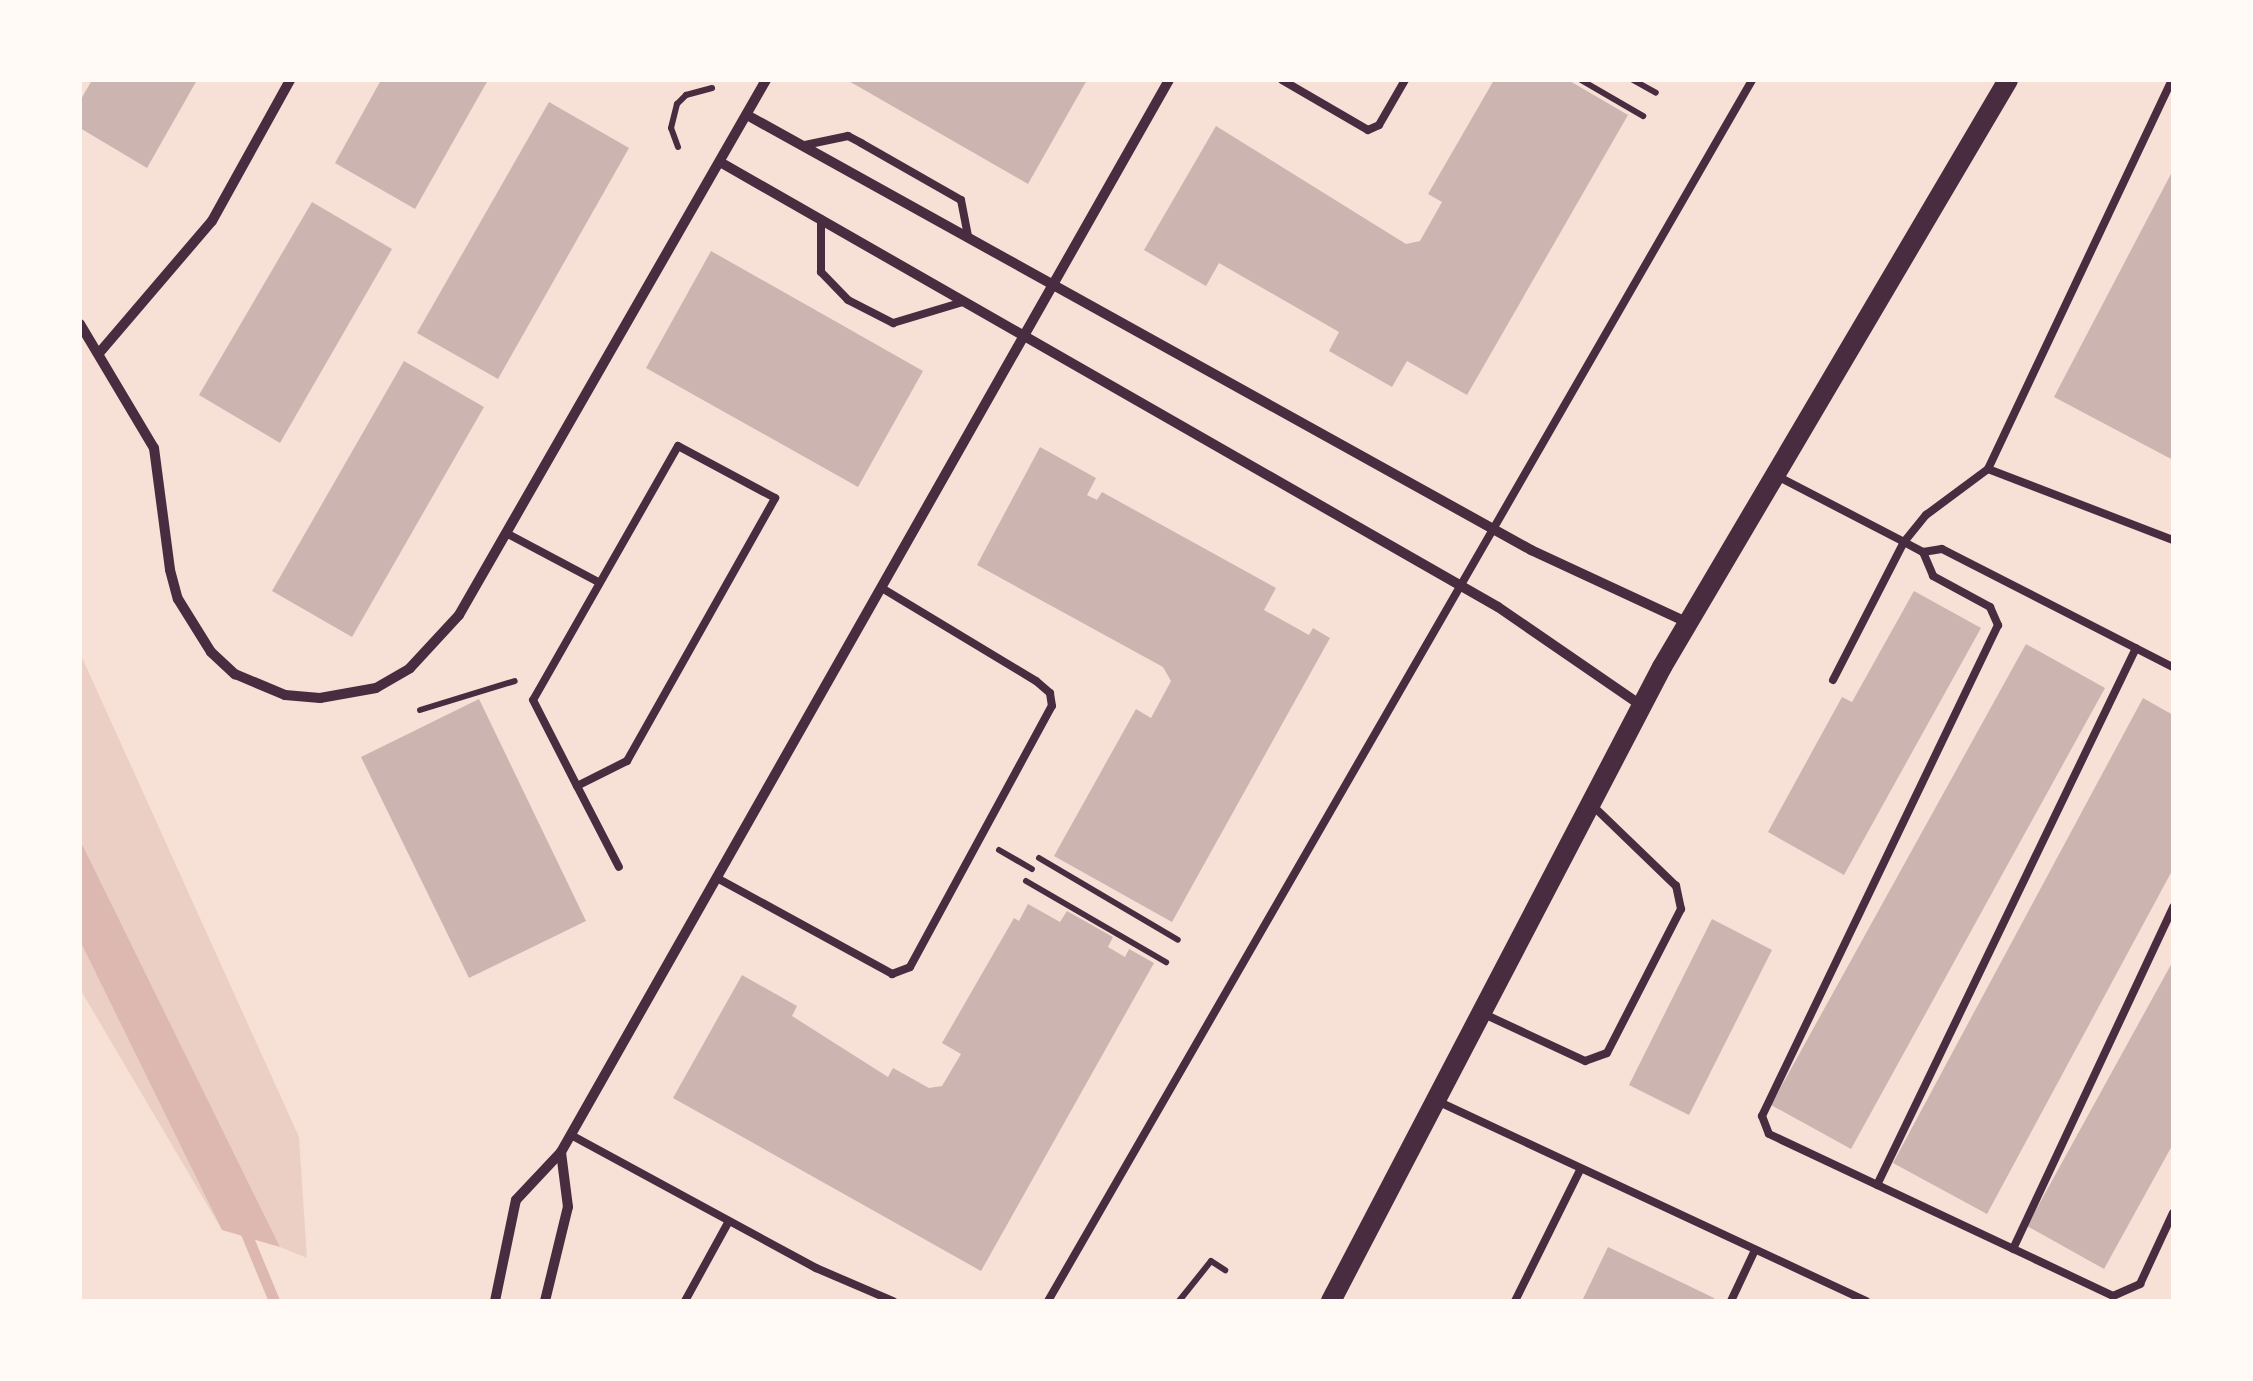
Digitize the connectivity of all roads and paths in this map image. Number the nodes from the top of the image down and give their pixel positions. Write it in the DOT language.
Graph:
graph roads {
  1 [pos="290,80"];
  2 [pos="766,80"];
  3 [pos="1169,80"];
  4 [pos="1282,80"];
  5 [pos="1404,80"];
  6 [pos="1581,80"];
  7 [pos="1634,80"];
  8 [pos="1752,80"];
  9 [pos="2008,80"];
  10 [pos="2172,80"];
  11 [pos="712,88"];
  12 [pos="1656,93"];
  13 [pos="747,115"];
  14 [pos="1643,116"];
  15 [pos="805,145"];
  16 [pos="678,147"];
  17 [pos="720,162"];
  18 [pos="821,219"];
  19 [pos="968,236"];
  20 [pos="1054,284"];
  21 [pos="964,301"];
  22 [pos="80,324"];
  23 [pos="1026,336"];
  24 [pos="100,352"];
  25 [pos="1988,469"];
  26 [pos="1774,474"];
  27 [pos="1494,529"];
  28 [pos="506,533"];
  29 [pos="2173,540"];
  30 [pos="1904,542"];
  31 [pos="1923,552"];
  32 [pos="598,582"];
  33 [pos="1460,586"];
  34 [pos="885,590"];
  35 [pos="1688,623"];
  36 [pos="2136,648"];
  37 [pos="2173,667"];
  38 [pos="1833,680"];
  39 [pos="515,681"];
  40 [pos="1642,706"];
  41 [pos="420,710"];
  42 [pos="577,786"];
  43 [pos="1590,802"];
  44 [pos="982,840"];
  45 [pos="1039,858"];
  46 [pos="618,867"];
  47 [pos="1032,870"];
  48 [pos="717,878"];
  49 [pos="1026,881"];
  50 [pos="2173,907"];
  51 [pos="1178,940"];
  52 [pos="1166,962"];
  53 [pos="1478,1012"];
  54 [pos="1432,1099"];
  55 [pos="570,1135"];
  56 [pos="562,1152"];
  57 [pos="1580,1170"];
  58 [pos="1876,1185"];
  59 [pos="2173,1214"];
  60 [pos="729,1221"];
  61 [pos="2013,1248"];
  62 [pos="1756,1250"];
  63 [pos="1225,1270"];
  64 [pos="495,1301"];
  65 [pos="545,1301"];
  66 [pos="685,1301"];
  67 [pos="893,1301"];
  68 [pos="1048,1301"];
  69 [pos="1179,1301"];
  70 [pos="1332,1301"];
  71 [pos="1515,1301"];
  72 [pos="1732,1301"];
  73 [pos="1866,1301"];
  1 -- 24 [label="street"];
  2 -- 13 [label="street"];
  3 -- 20 [label="street"];
  4 -- 5 [label="lane"];
  6 -- 14 [label="path"];
  7 -- 12 [label="path"];
  8 -- 27 [label="lane"];
  9 -- 26 [label="main road"];
  10 -- 25 [label="lane"];
  11 -- 16 [label="path"];
  13 -- 15 [label="street"];
  13 -- 17 [label="street"];
  15 -- 19 [label="street"];
  15 -- 19 [label="lane"];
  17 -- 18 [label="street"];
  17 -- 28 [label="street"];
  18 -- 21 [label="street"];
  18 -- 21 [label="lane"];
  19 -- 20 [label="street"];
  20 -- 23 [label="street"];
  20 -- 27 [label="street"];
  21 -- 23 [label="street"];
  22 -- 24 [label="street"];
  23 -- 33 [label="street"];
  23 -- 34 [label="street"];
  24 -- 28 [label="street"];
  25 -- 29 [label="lane"];
  25 -- 30 [label="lane"];
  26 -- 30 [label="lane"];
  26 -- 35 [label="main road"];
  27 -- 33 [label="lane"];
  27 -- 35 [label="street"];
  28 -- 32 [label="lane"];
  30 -- 31 [label="lane"];
  30 -- 38 [label="lane"];
  31 -- 36 [label="lane"];
  31 -- 58 [label="lane"];
  32 -- 42 [label="lane"];
  32 -- 42 [label="lane"];
  33 -- 40 [label="street"];
  33 -- 68 [label="lane"];
  34 -- 44 [label="lane"];
  34 -- 48 [label="street"];
  35 -- 40 [label="main road"];
  36 -- 37 [label="lane"];
  36 -- 58 [label="lane"];
  39 -- 41 [label="path"];
  40 -- 43 [label="main road"];
  42 -- 46 [label="lane"];
  43 -- 53 [label="main road"];
  43 -- 53 [label="lane"];
  44 -- 47 [label="path"];
  44 -- 48 [label="lane"];
  45 -- 51 [label="path"];
  48 -- 55 [label="street"];
  49 -- 52 [label="path"];
  50 -- 61 [label="lane"];
  53 -- 54 [label="main road"];
  54 -- 57 [label="lane"];
  54 -- 70 [label="main road"];
  55 -- 56 [label="street"];
  55 -- 60 [label="lane"];
  56 -- 64 [label="street"];
  56 -- 65 [label="street"];
  57 -- 62 [label="lane"];
  57 -- 71 [label="lane"];
  58 -- 61 [label="lane"];
  59 -- 61 [label="lane"];
  60 -- 66 [label="lane"];
  60 -- 67 [label="lane"];
  62 -- 72 [label="lane"];
  62 -- 73 [label="lane"];
  63 -- 69 [label="path"];
}
